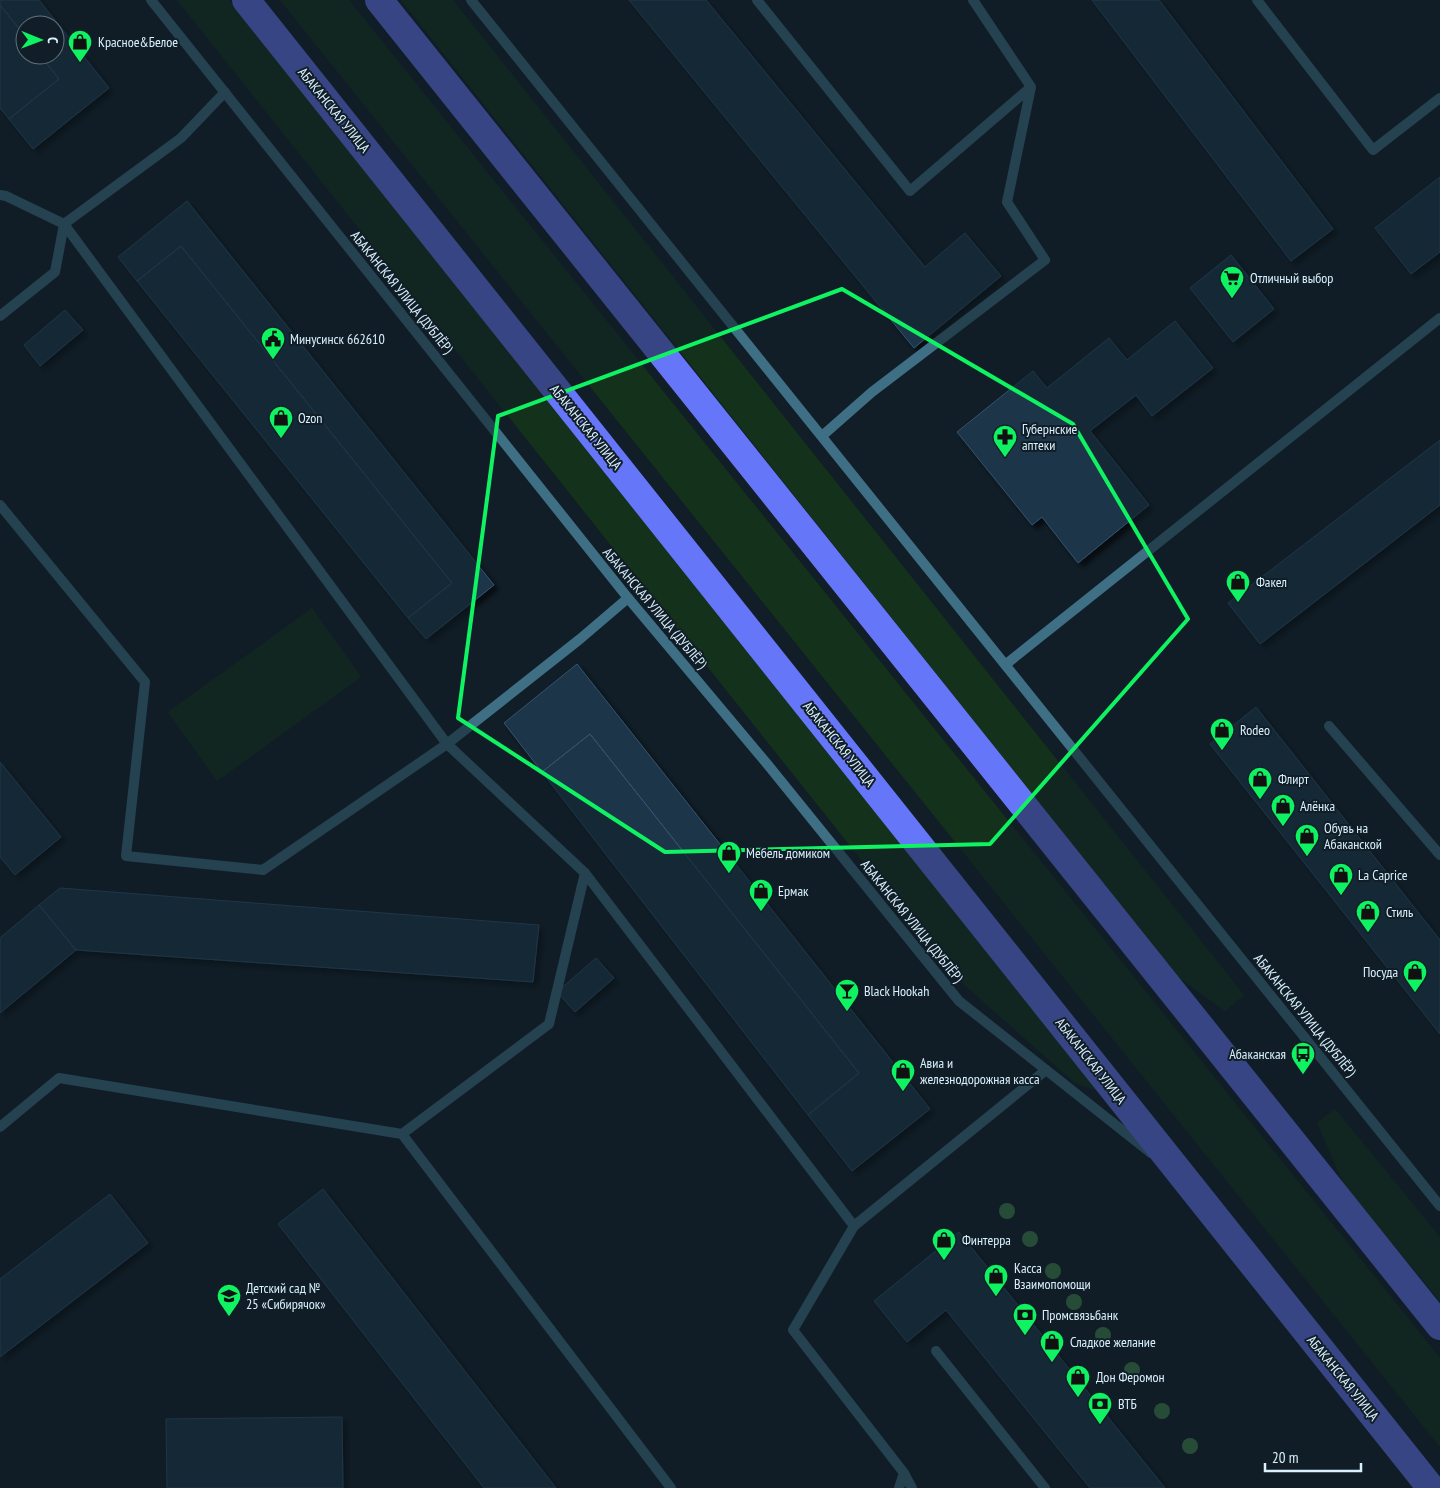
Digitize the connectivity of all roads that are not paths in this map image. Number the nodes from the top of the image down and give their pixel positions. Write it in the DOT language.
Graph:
graph roads {
  1 [pos="151,0"];
  2 [pos="246,0"];
  3 [pos="379,0"];
  4 [pos="471,0"];
  5 [pos="757,0"];
  6 [pos="973,0"];
  7 [pos="1257,0"];
  8 [pos="1031,87"];
  9 [pos="225,92"];
  10 [pos="1440,98"];
  11 [pos="2,193"];
  12 [pos="64,224"];
  13 [pos="0,316"];
  14 [pos="1440,318"];
  15 [pos="822,436"];
  16 [pos="0,505"];
  17 [pos="628,598"];
  18 [pos="1005,665"];
  19 [pos="1329,726"];
  20 [pos="447,744"];
  21 [pos="1440,855"];
  22 [pos="585,873"];
  23 [pos="1046,1070"];
  24 [pos="0,1127"];
  25 [pos="402,1134"];
  26 [pos="1189,1184"];
  27 [pos="1440,1206"];
  28 [pos="854,1226"];
  29 [pos="1440,1326"];
  30 [pos="936,1351"];
  31 [pos="904,1473"];
  32 [pos="671,1488"];
  33 [pos="899,1488"];
  34 [pos="912,1488"];
  35 [pos="1045,1488"];
  36 [pos="1431,1488"];
  1 -- 9 [label="street, АБАКАНСКАЯ УЛИЦА (ДУБЛЁР)"];
  2 -- 26 [label="main road, АБАКАНСКАЯ УЛИЦА"];
  3 -- 29 [label="main road"];
  4 -- 15 [label="street, АБАКАНСКАЯ УЛИЦА (ДУБЛЁР)"];
  5 -- 8 [label="street"];
  6 -- 8 [label="street"];
  7 -- 10 [label="street"];
  8 -- 15 [label="street"];
  9 -- 12 [label="street"];
  9 -- 17 [label="street, АБАКАНСКАЯ УЛИЦА (ДУБЛЁР)"];
  11 -- 12 [label="street"];
  12 -- 13 [label="street"];
  12 -- 20 [label="street"];
  14 -- 18 [label="street"];
  15 -- 18 [label="street, АБАКАНСКАЯ УЛИЦА (ДУБЛЁР)"];
  16 -- 20 [label="street"];
  17 -- 20 [label="street"];
  17 -- 23 [label="street, АБАКАНСКАЯ УЛИЦА (ДУБЛЁР)"];
  18 -- 27 [label="street, АБАКАНСКАЯ УЛИЦА (ДУБЛЁР)"];
  19 -- 21 [label="street"];
  20 -- 22 [label="street"];
  22 -- 25 [label="street"];
  22 -- 28 [label="street"];
  23 -- 26 [label="street, АБАКАНСКАЯ УЛИЦА (ДУБЛЁР)"];
  23 -- 28 [label="street"];
  24 -- 25 [label="street"];
  25 -- 32 [label="street"];
  26 -- 36 [label="main road, АБАКАНСКАЯ УЛИЦА"];
  28 -- 31 [label="street"];
  30 -- 35 [label="street"];
  31 -- 33 [label="street"];
  31 -- 34 [label="street"];
}
